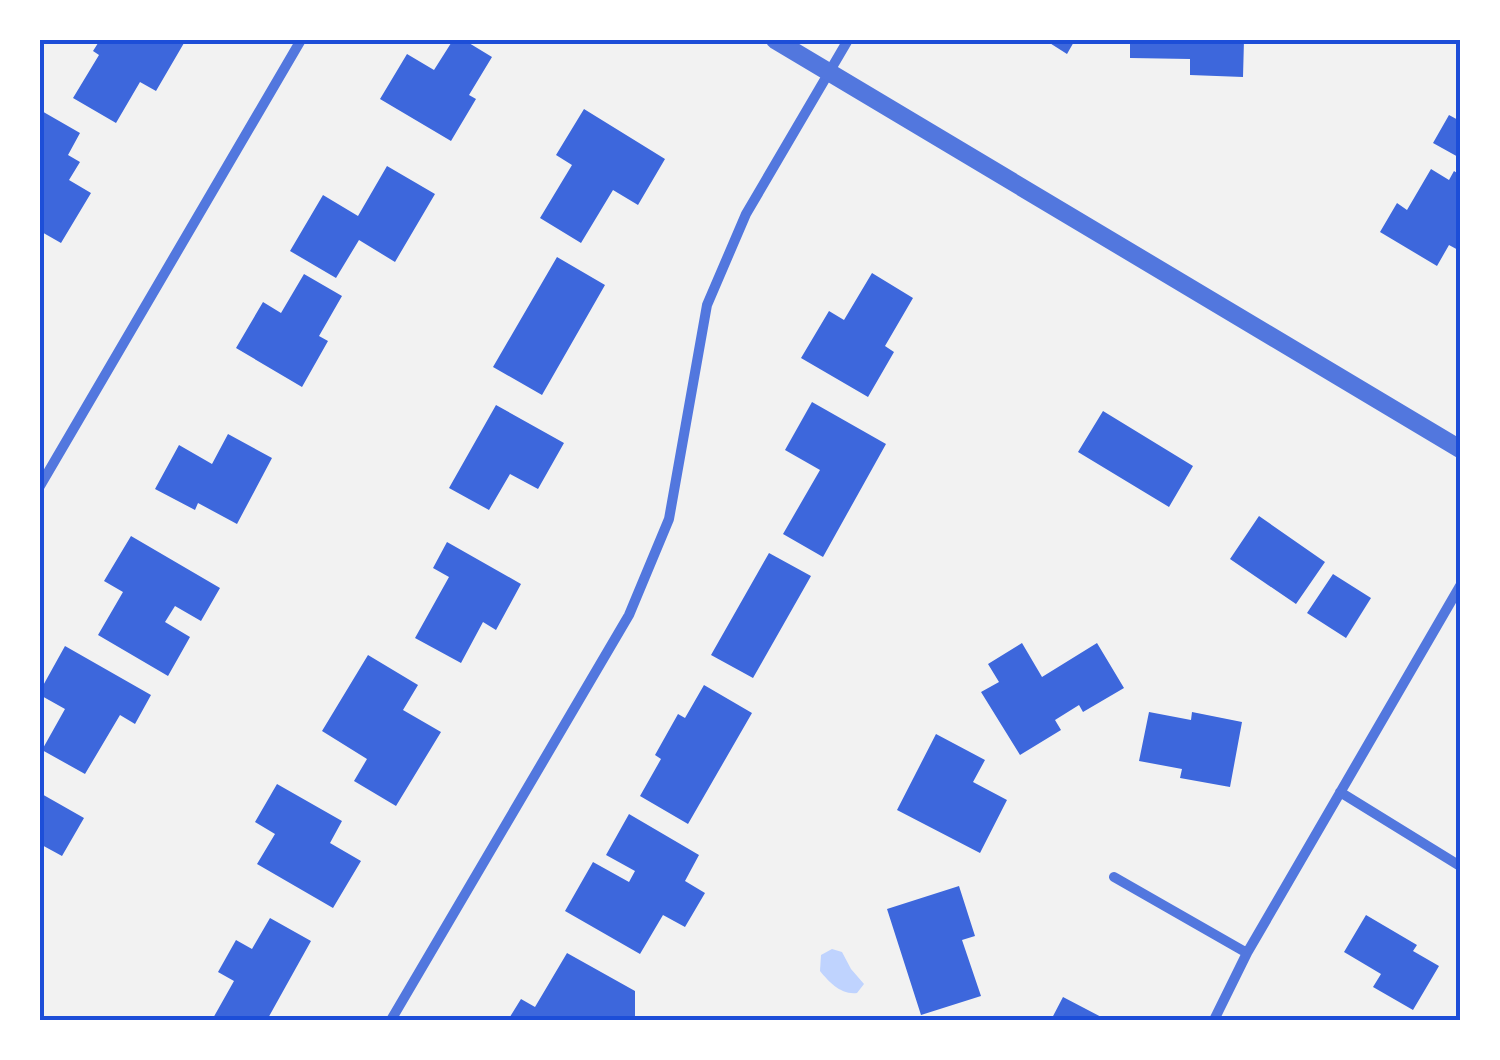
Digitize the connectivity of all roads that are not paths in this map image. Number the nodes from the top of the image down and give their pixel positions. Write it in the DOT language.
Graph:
graph roads {
  1 [pos="301,40"];
  2 [pos="774,40"];
  3 [pos="848,40"];
  4 [pos="829,72"];
  5 [pos="1460,449"];
  6 [pos="40,486"];
  7 [pos="1460,586"];
  8 [pos="1340,792"];
  9 [pos="1460,866"];
  10 [pos="1114,877"];
  11 [pos="1247,953"];
  12 [pos="391,1020"];
  13 [pos="1214,1020"];
  1 -- 6 [label="street"];
  2 -- 4 [label="street"];
  3 -- 4 [label="street"];
  4 -- 5 [label="street"];
  4 -- 12 [label="street"];
  7 -- 8 [label="street"];
  8 -- 9 [label="street"];
  8 -- 11 [label="street"];
  10 -- 11 [label="street"];
  11 -- 13 [label="street"];
}
